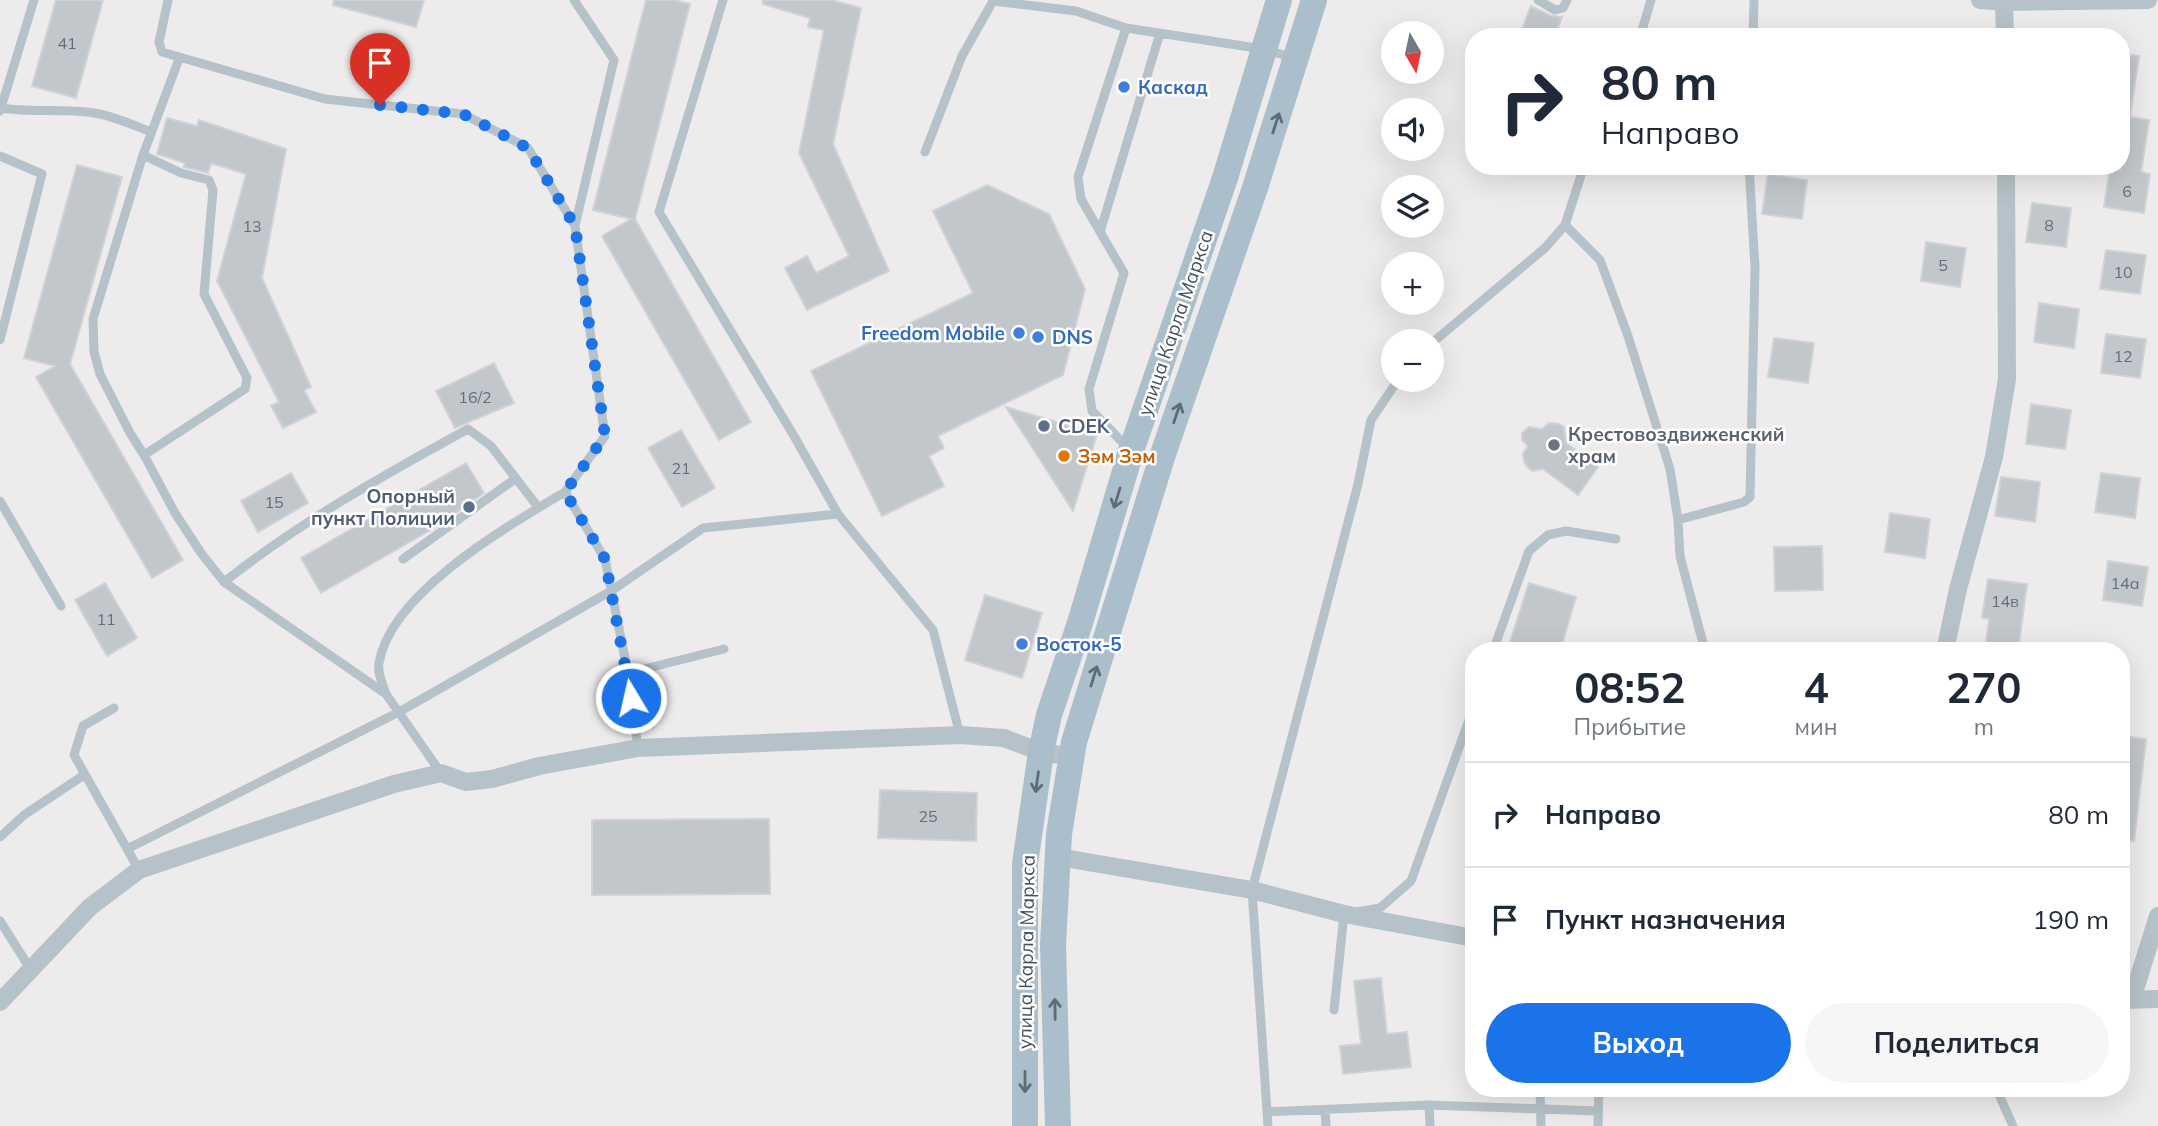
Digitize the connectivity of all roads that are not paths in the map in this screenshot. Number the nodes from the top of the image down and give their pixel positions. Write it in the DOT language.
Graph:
graph roads {
  1 [pos="34,0"];
  2 [pos="168,0"];
  3 [pos="574,0"];
  4 [pos="723,0"];
  5 [pos="1083,0"];
  6 [pos="1267,0"];
  7 [pos="1279,0"];
  8 [pos="1314,0"];
  9 [pos="1538,0"];
  10 [pos="1567,0"];
  11 [pos="1651,0"];
  12 [pos="1754,0"];
  13 [pos="1980,0"];
  14 [pos="2148,0"];
  15 [pos="2004,2"];
  16 [pos="1076,11"];
  17 [pos="1126,28"];
  18 [pos="1643,28"];
  19 [pos="1752,28"];
  20 [pos="2005,28"];
  21 [pos="1160,33"];
  22 [pos="1263,49"];
  23 [pos="1296,58"];
  24 [pos="179,59"];
  25 [pos="0,110"];
  26 [pos="151,132"];
  27 [pos="925,152"];
  28 [pos="143,155"];
  29 [pos="0,156"];
  30 [pos="1581,175"];
  31 [pos="1750,175"];
  32 [pos="2006,175"];
  33 [pos="1565,225"];
  34 [pos="575,226"];
  35 [pos="1100,232"];
  36 [pos="1444,333"];
  37 [pos="0,340"];
  38 [pos="1390,392"];
  39 [pos="1131,452"];
  40 [pos="144,455"];
  41 [pos="515,479"];
  42 [pos="565,492"];
  43 [pos="0,501"];
  44 [pos="538,507"];
  45 [pos="838,514"];
  46 [pos="1678,520"];
  47 [pos="1616,539"];
  48 [pos="403,559"];
  49 [pos="223,582"];
  50 [pos="611,591"];
  51 [pos="61,606"];
  52 [pos="1496,642"];
  53 [pos="1703,642"];
  54 [pos="1947,642"];
  55 [pos="724,649"];
  56 [pos="628,673"];
  57 [pos="386,694"];
  58 [pos="114,708"];
  59 [pos="399,712"];
  60 [pos="1465,731"];
  61 [pos="961,735"];
  62 [pos="638,748"];
  63 [pos="1041,752"];
  64 [pos="1072,757"];
  65 [pos="441,773"];
  66 [pos="84,775"];
  67 [pos="0,837"];
  68 [pos="127,849"];
  69 [pos="1058,856"];
  70 [pos="139,870"];
  71 [pos="1252,890"];
  72 [pos="1344,914"];
  73 [pos="2158,916"];
  74 [pos="0,921"];
  75 [pos="1465,935"];
  76 [pos="32,971"];
  77 [pos="2130,989"];
  78 [pos="2130,999"];
  79 [pos="2158,999"];
  80 [pos="0,1002"];
  81 [pos="1334,1010"];
  82 [pos="1540,1097"];
  83 [pos="1599,1097"];
  84 [pos="2000,1097"];
  85 [pos="1429,1105"];
  86 [pos="1541,1109"];
  87 [pos="1325,1110"];
  88 [pos="1598,1111"];
  89 [pos="1267,1112"];
  90 [pos="1025,1126"];
  91 [pos="1058,1126"];
  92 [pos="1268,1126"];
  93 [pos="1326,1126"];
  94 [pos="1430,1126"];
  95 [pos="1541,1126"];
  96 [pos="1598,1126"];
  97 [pos="2013,1126"];
  1 -- 25 [label="lane"];
  2 -- 24 [label="lane"];
  3 -- 34 [label="lane"];
  4 -- 45 [label="lane"];
  5 -- 16 [label="lane"];
  6 -- 22 [label="main road"];
  7 -- 22 [label="main road"];
  8 -- 23 [label="main road, улица Карла Маркса"];
  9 -- 10 [label="lane"];
  11 -- 18 [label="lane"];
  12 -- 19 [label="lane"];
  13 -- 15 [label="street"];
  14 -- 15 [label="street"];
  15 -- 20 [label="street"];
  16 -- 17 [label="lane"];
  16 -- 27 [label="lane"];
  17 -- 21 [label="lane"];
  17 -- 35 [label="lane"];
  21 -- 22 [label="lane"];
  21 -- 35 [label="lane"];
  22 -- 23 [label="lane"];
  22 -- 39 [label="main road, улица Карла Маркса"];
  64 -- 23 [label="main road, улица Карла Маркса, one-way"];
  24 -- 26 [label="lane"];
  24 -- 34 [label="lane"];
  25 -- 26 [label="lane"];
  26 -- 28 [label="lane"];
  28 -- 40 [label="lane"];
  28 -- 40 [label="lane"];
  29 -- 37 [label="lane"];
  30 -- 33 [label="lane"];
  31 -- 46 [label="lane"];
  32 -- 54 [label="street"];
  33 -- 36 [label="lane"];
  33 -- 46 [label="lane"];
  34 -- 42 [label="lane"];
  35 -- 39 [label="lane"];
  38 -- 71 [label="lane"];
  39 -- 63 [label="main road, улица Карла Маркса, one-way"];
  40 -- 49 [label="lane"];
  41 -- 44 [label="lane"];
  41 -- 48 [label="lane"];
  41 -- 49 [label="lane"];
  42 -- 44 [label="lane"];
  42 -- 50 [label="lane"];
  43 -- 51 [label="lane"];
  44 -- 57 [label="lane"];
  45 -- 50 [label="lane"];
  45 -- 61 [label="lane"];
  46 -- 53 [label="lane"];
  47 -- 52 [label="lane"];
  49 -- 57 [label="lane"];
  50 -- 56 [label="lane"];
  50 -- 59 [label="lane"];
  55 -- 56 [label="lane"];
  56 -- 62 [label="lane"];
  57 -- 59 [label="lane"];
  58 -- 66 [label="lane"];
  59 -- 65 [label="lane"];
  59 -- 68 [label="lane"];
  60 -- 72 [label="lane"];
  61 -- 62 [label="street"];
  61 -- 63 [label="street"];
  62 -- 65 [label="street"];
  63 -- 64 [label="street"];
  63 -- 90 [label="main road, улица Карла Маркса, one-way"];
  64 -- 69 [label="main road, улица Карла Маркса"];
  65 -- 70 [label="street"];
  66 -- 67 [label="lane"];
  66 -- 68 [label="lane"];
  68 -- 70 [label="lane"];
  69 -- 71 [label="street"];
  91 -- 69 [label="main road, улица Карла Маркса, one-way"];
  70 -- 76 [label="street"];
  71 -- 72 [label="street"];
  71 -- 89 [label="lane"];
  72 -- 75 [label="street"];
  72 -- 81 [label="lane"];
  73 -- 77 [label="street"];
  74 -- 76 [label="lane"];
  76 -- 80 [label="street"];
  78 -- 79 [label="street"];
  82 -- 86 [label="lane"];
  83 -- 88 [label="lane"];
  84 -- 97 [label="lane"];
  85 -- 86 [label="lane"];
  85 -- 87 [label="lane"];
  85 -- 94 [label="lane"];
  86 -- 88 [label="lane"];
  86 -- 95 [label="lane"];
  87 -- 89 [label="lane"];
  87 -- 93 [label="lane"];
  88 -- 96 [label="lane"];
  89 -- 92 [label="lane"];
}
